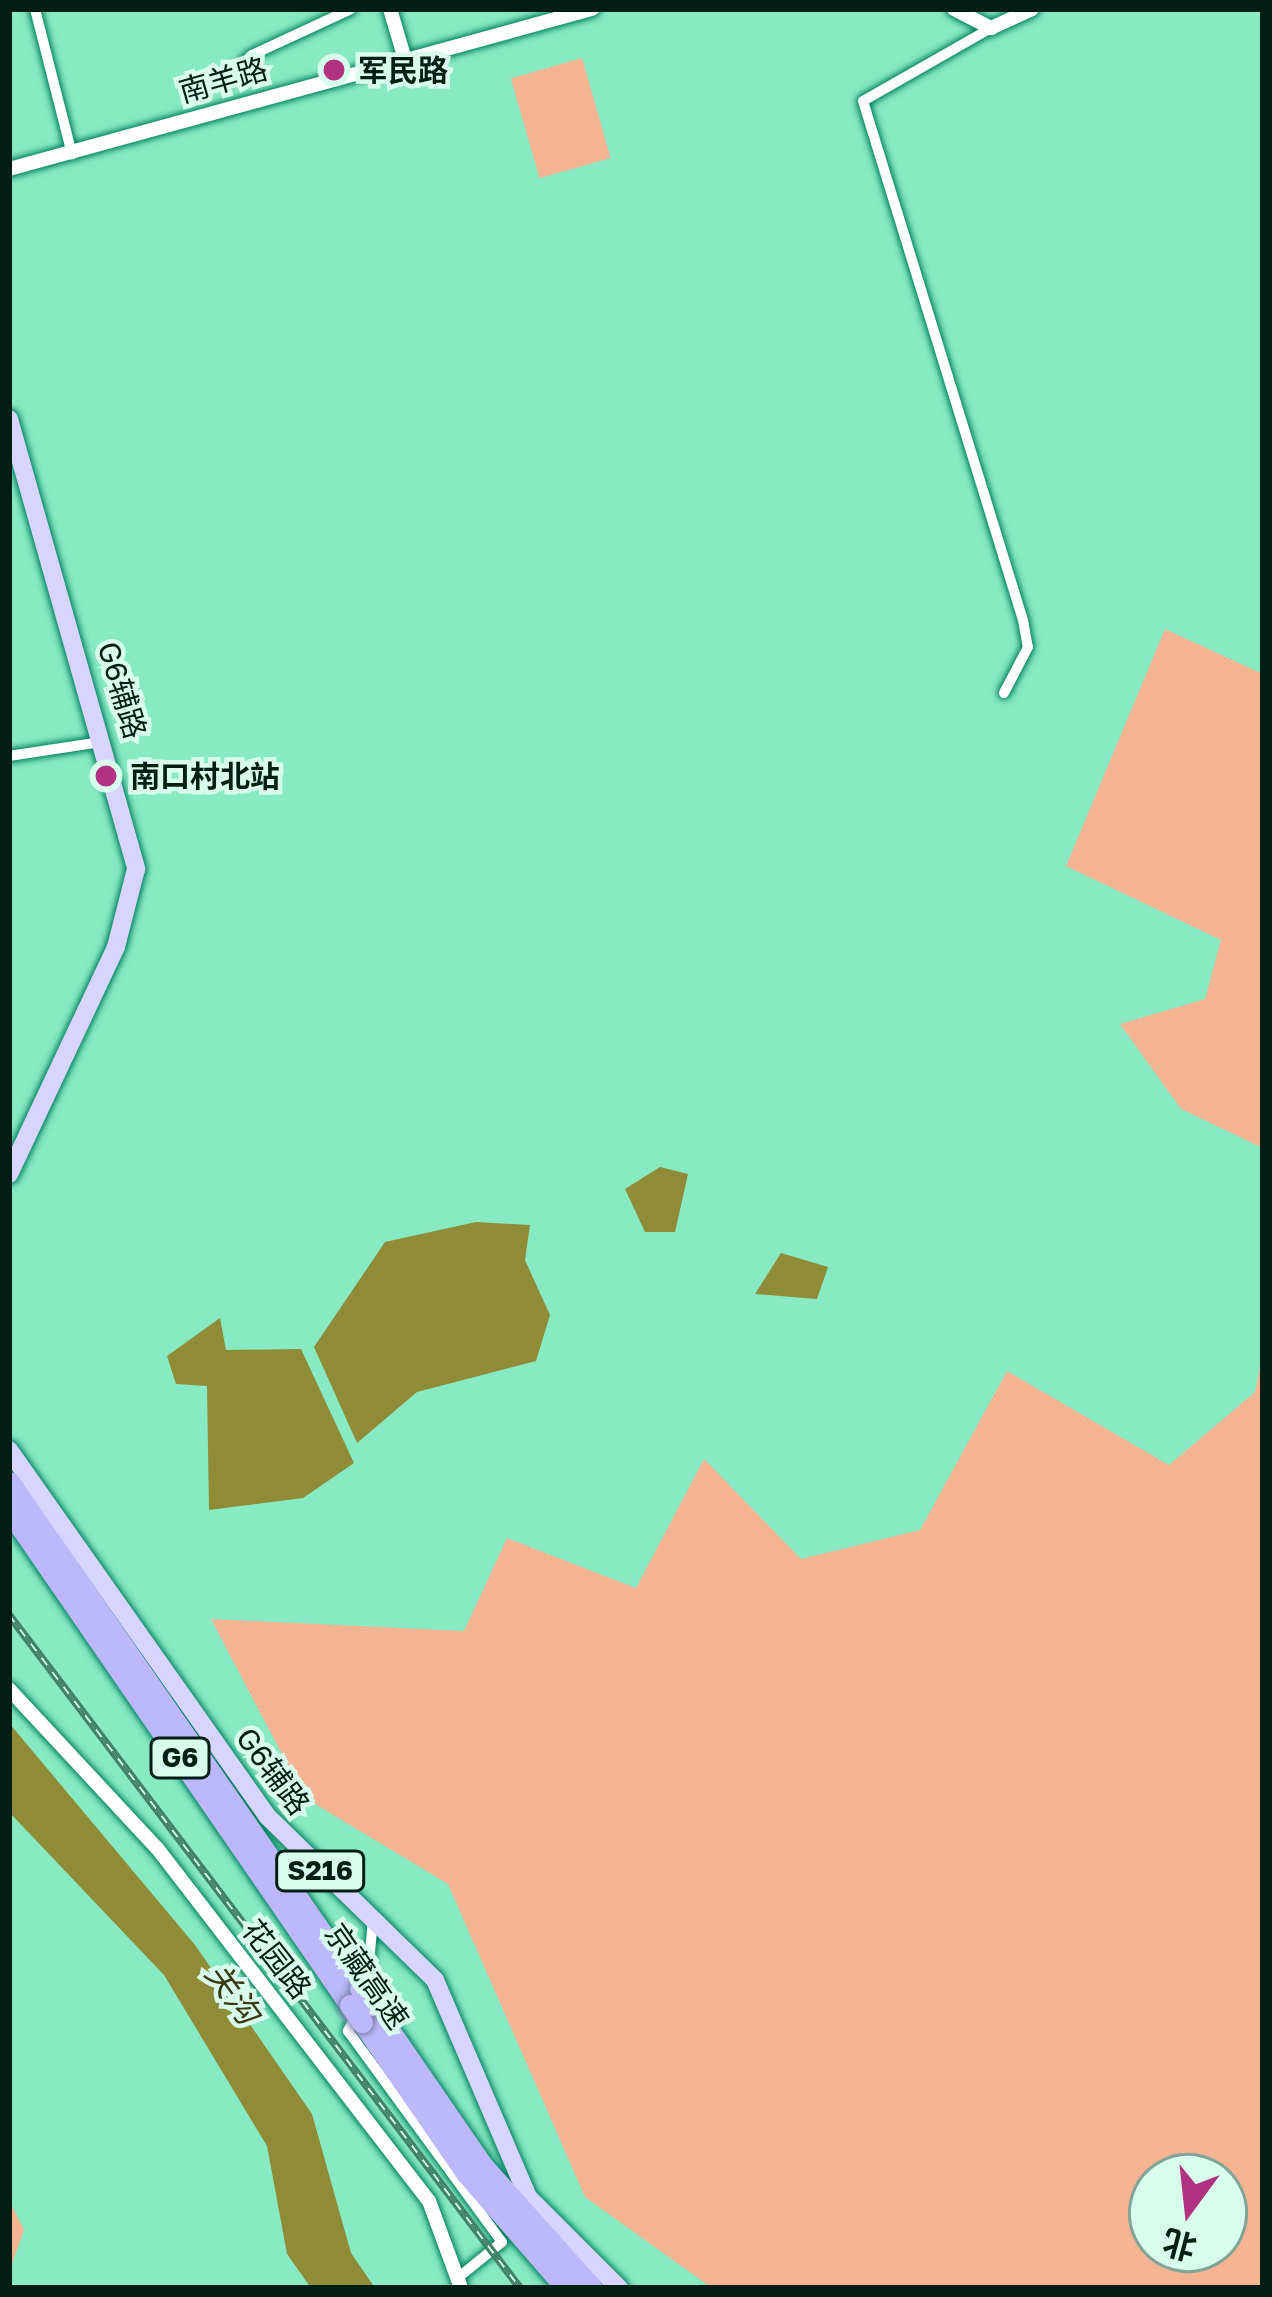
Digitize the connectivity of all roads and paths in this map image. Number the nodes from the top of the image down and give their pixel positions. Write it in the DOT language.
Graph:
graph roads {
  1 [pos="35,9"];
  2 [pos="351,9"];
  3 [pos="390,9"];
  4 [pos="592,9"];
  5 [pos="955,9"];
  6 [pos="1032,9"];
  7 [pos="991,28"];
  8 [pos="404,56"];
  9 [pos="225,81"];
  10 [pos="72,154"];
  11 [pos="9,170"];
  12 [pos="9,419"];
  13 [pos="1004,693"];
  14 [pos="106,741"];
  15 [pos="9,756"];
  16 [pos="9,1174"];
  17 [pos="9,1450"];
  18 [pos="9,1482"];
  19 [pos="9,1510"];
  20 [pos="9,1689"];
  21 [pos="373,1917"];
  22 [pos="361,2005"];
  23 [pos="460,2282"];
  24 [pos="566,2288"];
  25 [pos="592,2288"];
  26 [pos="619,2288"];
  1 -- 10 [label="street"];
  2 -- 9 [label="street"];
  3 -- 8 [label="street"];
  4 -- 8 [label="street, 南羊路"];
  5 -- 7 [label="street"];
  6 -- 7 [label="street"];
  7 -- 13 [label="street"];
  8 -- 10 [label="street, 南羊路"];
  10 -- 11 [label="street, 南羊路"];
  12 -- 14 [label="main road, G6辅路"];
  14 -- 15 [label="street"];
  14 -- 16 [label="main road, G6辅路"];
  17 -- 21 [label="main road, G6辅路 / S216"];
  18 -- 22 [label="highway"];
  19 -- 22 [label="highway, 京藏高速 / G6"];
  20 -- 23 [label="street, 花园路"];
  21 -- 23 [label="street"];
  21 -- 26 [label="main road, G6辅路 / S216"];
  22 -- 24 [label="highway, 京藏高速 / G6"];
  22 -- 25 [label="highway"];
}
